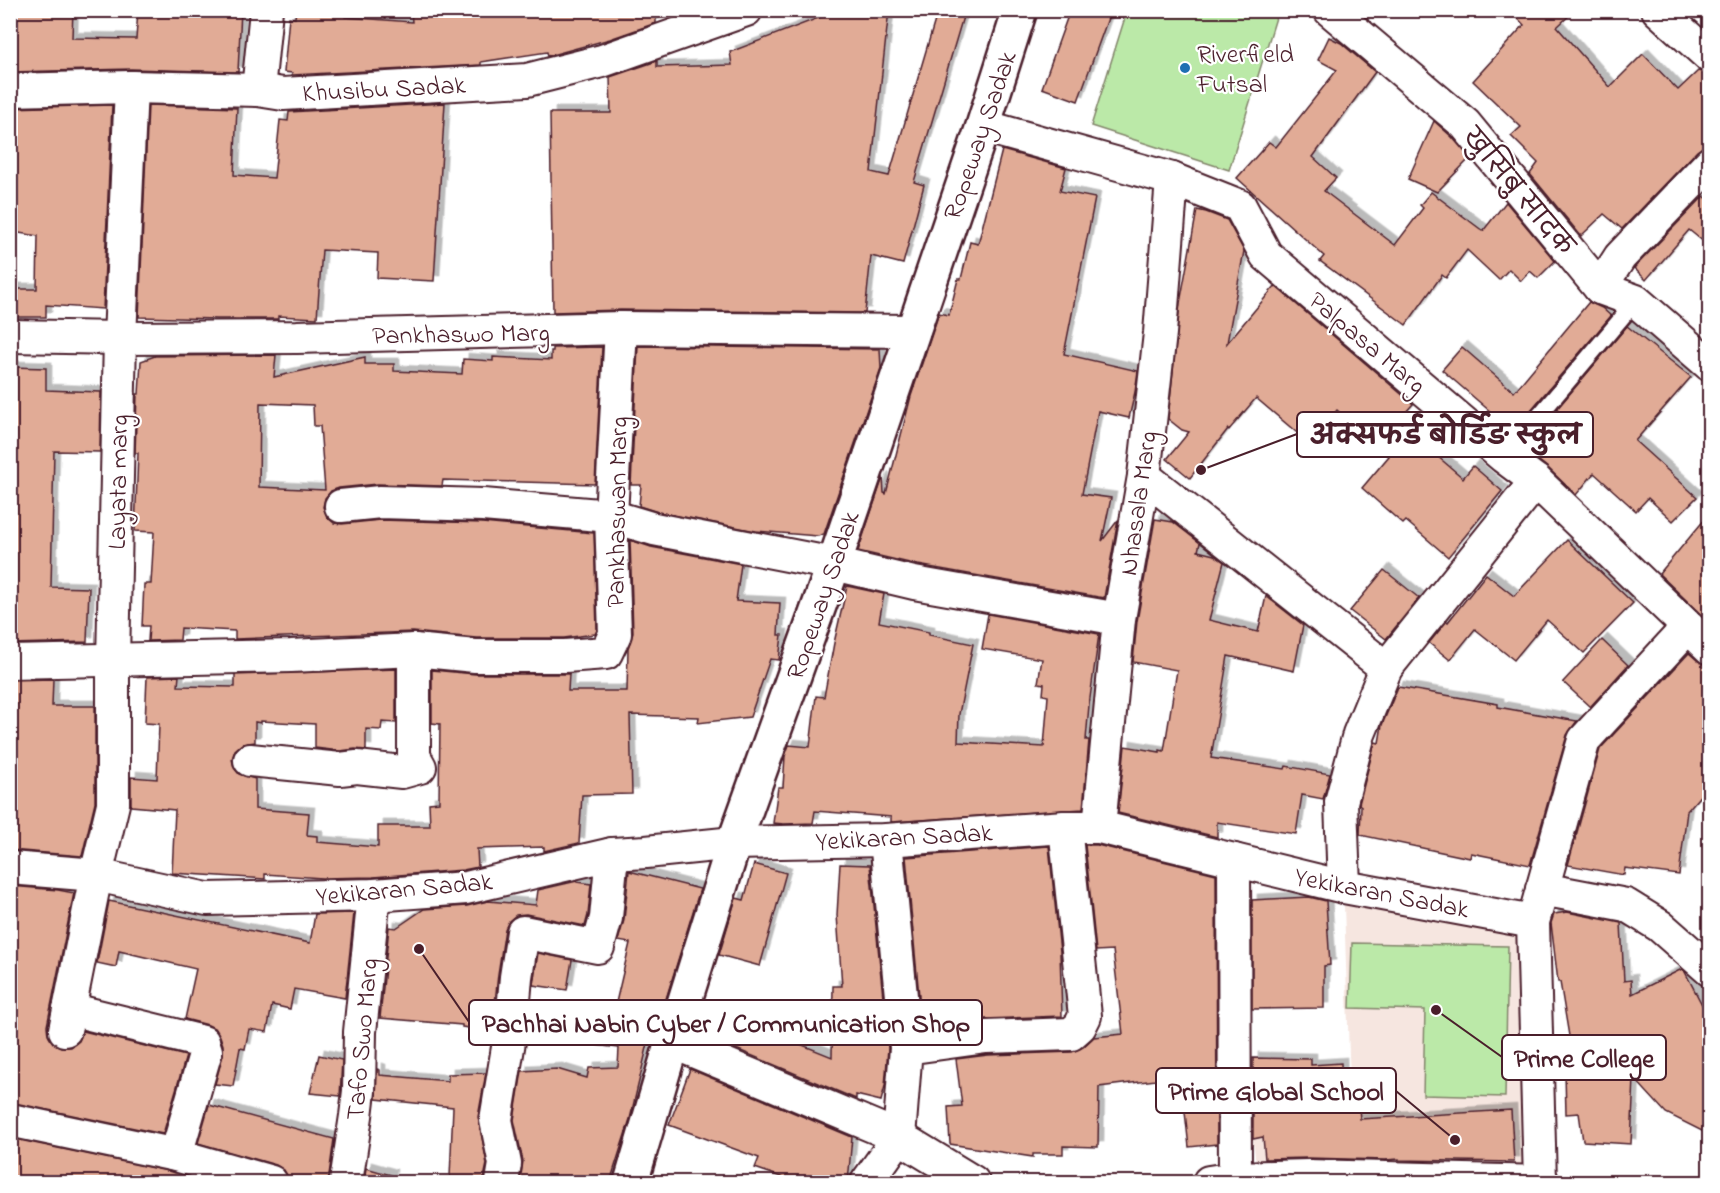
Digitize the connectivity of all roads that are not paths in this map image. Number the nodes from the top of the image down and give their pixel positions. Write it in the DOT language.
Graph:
graph roads {
  1 [pos="266,10"];
  2 [pos="746,10"];
  3 [pos="1020,10"];
  4 [pos="1330,10"];
  5 [pos="1658,10"];
  6 [pos="1710,57"];
  7 [pos="130,87"];
  8 [pos="10,90"];
  9 [pos="258,90"];
  10 [pos="983,126"];
  11 [pos="1710,163"];
  12 [pos="1172,179"];
  13 [pos="1600,288"];
  14 [pos="1636,301"];
  15 [pos="621,328"];
  16 [pos="912,331"];
  17 [pos="10,336"];
  18 [pos="120,338"];
  19 [pos="1710,365"];
  20 [pos="1504,457"];
  21 [pos="1144,476"];
  22 [pos="1536,481"];
  23 [pos="341,506"];
  24 [pos="611,516"];
  25 [pos="834,564"];
  26 [pos="1119,619"];
  27 [pos="1698,638"];
  28 [pos="414,650"];
  29 [pos="113,660"];
  30 [pos="10,662"];
  31 [pos="1386,668"];
  32 [pos="250,760"];
  33 [pos="1065,827"];
  34 [pos="1099,827"];
  35 [pos="886,840"];
  36 [pos="734,843"];
  37 [pos="612,854"];
  38 [pos="1233,860"];
  39 [pos="10,868"];
  40 [pos="96,875"];
  41 [pos="1344,887"];
  42 [pos="1542,889"];
  43 [pos="374,895"];
  44 [pos="1533,922"];
  45 [pos="1710,970"];
  46 [pos="672,1042"];
  47 [pos="906,1048"];
  48 [pos="17,1121"];
  49 [pos="899,1137"];
  50 [pos="176,1155"];
  51 [pos="1222,1180"];
  52 [pos="271,1182"];
  53 [pos="346,1182"];
  54 [pos="502,1182"];
  55 [pos="631,1182"];
  56 [pos="867,1182"];
  57 [pos="973,1182"];
  58 [pos="1541,1182"];
  1 -- 9 [label="street"];
  2 -- 9 [label="street, Khusibu Sadak"];
  3 -- 10 [label="main road, Ropeway Sadak"];
  4 -- 13 [label="street, खुसिबु सादक"];
  5 -- 6 [label="street"];
  7 -- 8 [label="street, Khusibu Sadak"];
  7 -- 9 [label="street, Khusibu Sadak"];
  7 -- 18 [label="street, Layata marg"];
  10 -- 12 [label="street, Palpasa Marg"];
  10 -- 16 [label="main road, Ropeway Sadak"];
  11 -- 13 [label="street"];
  12 -- 20 [label="street, Palpasa Marg"];
  12 -- 21 [label="street, Nhasala Marg"];
  13 -- 14 [label="street"];
  14 -- 19 [label="street"];
  14 -- 20 [label="lane"];
  15 -- 16 [label="street, Pankhaswo Marg"];
  15 -- 18 [label="street, Pankhaswo Marg"];
  15 -- 24 [label="street, Pankhaswan Marg"];
  16 -- 25 [label="main road, Ropeway Sadak"];
  17 -- 18 [label="street, Pankhaswo Marg"];
  18 -- 29 [label="street, Layata marg"];
  20 -- 22 [label="street, Palpasa Marg"];
  21 -- 26 [label="street, Nhasala Marg"];
  21 -- 31 [label="street"];
  22 -- 27 [label="street, Palpasa Marg"];
  22 -- 31 [label="street"];
  23 -- 24 [label="street"];
  24 -- 25 [label="street"];
  24 -- 28 [label="street, Pankhaswan Marg"];
  25 -- 26 [label="street"];
  25 -- 36 [label="main road, Ropeway Sadak"];
  26 -- 34 [label="street, Nhasala Marg"];
  27 -- 42 [label="street"];
  28 -- 29 [label="street"];
  28 -- 32 [label="street"];
  29 -- 30 [label="street"];
  29 -- 40 [label="street, Layata marg"];
  31 -- 41 [label="street"];
  33 -- 34 [label="street, Yekikaran Sadak"];
  33 -- 35 [label="street, Yekikaran Sadak"];
  33 -- 47 [label="street"];
  34 -- 38 [label="street, Yekikaran Sadak"];
  35 -- 36 [label="street, Yekikaran Sadak"];
  35 -- 47 [label="street"];
  36 -- 37 [label="street, Yekikaran Sadak"];
  36 -- 46 [label="main road, Ropeway Sadak"];
  37 -- 43 [label="street, Yekikaran Sadak"];
  37 -- 54 [label="street"];
  38 -- 41 [label="street, Yekikaran Sadak"];
  38 -- 51 [label="street"];
  39 -- 40 [label="street, Yekikaran Sadak"];
  40 -- 43 [label="street, Yekikaran Sadak"];
  40 -- 50 [label="street, Layata marg"];
  41 -- 44 [label="street, Yekikaran Sadak"];
  42 -- 44 [label="street"];
  42 -- 45 [label="street"];
  43 -- 53 [label="street, Tafo Swo Marg"];
  44 -- 58 [label="street"];
  46 -- 49 [label="street"];
  46 -- 55 [label="main road, Ropeway Sadak"];
  47 -- 49 [label="street"];
  48 -- 50 [label="street"];
  49 -- 56 [label="street"];
  49 -- 57 [label="street"];
  50 -- 52 [label="street"];
  51 -- 58 [label="street"];
}
